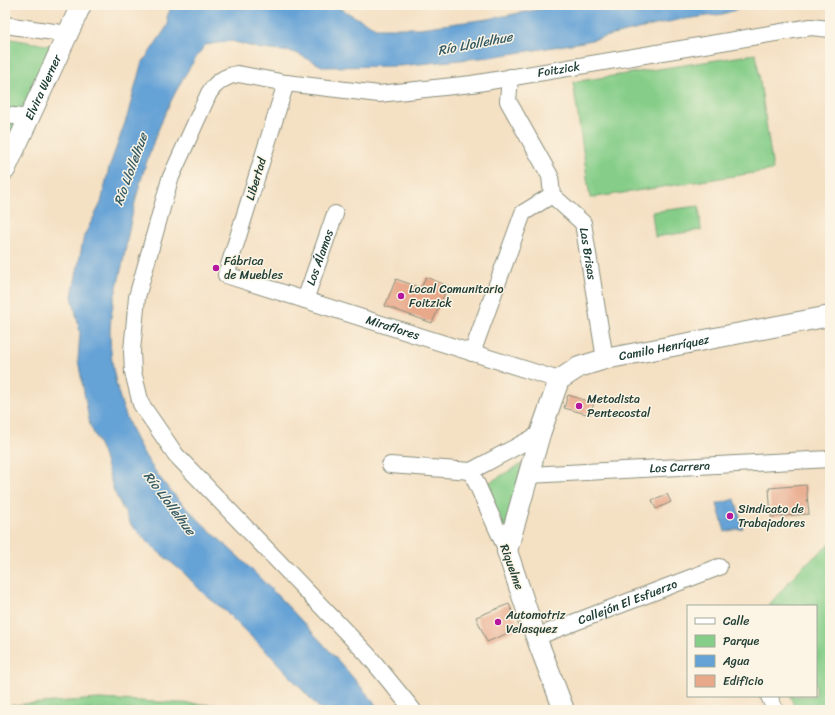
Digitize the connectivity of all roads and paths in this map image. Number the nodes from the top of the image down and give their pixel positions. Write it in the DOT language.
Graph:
graph roads {
  1 [pos="80,6"];
  2 [pos="5,25"];
  3 [pos="830,29"];
  4 [pos="68,34"];
  5 [pos="510,77"];
  6 [pos="286,83"];
  7 [pos="5,115"];
  8 [pos="28,118"];
  9 [pos="5,170"];
  10 [pos="552,195"];
  11 [pos="335,214"];
  12 [pos="226,275"];
  13 [pos="305,300"];
  14 [pos="830,316"];
  15 [pos="472,353"];
  16 [pos="605,359"];
  17 [pos="559,380"];
  18 [pos="540,434"];
  19 [pos="830,459"];
  20 [pos="390,465"];
  21 [pos="471,470"];
  22 [pos="529,475"];
  23 [pos="507,551"];
  24 [pos="719,567"];
  25 [pos="536,637"];
  26 [pos="769,697"];
  27 [pos="413,710"];
  28 [pos="564,710"];
  29 [pos="775,710"];
  1 -- 4 [label="main road, Elvira Werner"];
  2 -- 4 [label="street"];
  3 -- 5 [label="street, Foitzick"];
  4 -- 8 [label="main road, Elvira Werner"];
  5 -- 6 [label="street, Foitzick"];
  5 -- 10 [label="street"];
  6 -- 12 [label="street, Libertad"];
  6 -- 27 [label="street, Foitzick"];
  7 -- 8 [label="street"];
  8 -- 9 [label="main road, Elvira Werner"];
  10 -- 15 [label="street"];
  10 -- 16 [label="street, Las Brisas"];
  11 -- 13 [label="street, Los Álamos"];
  12 -- 13 [label="street, Miraflores"];
  13 -- 15 [label="street, Miraflores"];
  14 -- 16 [label="main road, Camilo Henríquez"];
  15 -- 17 [label="street, Miraflores"];
  16 -- 17 [label="main road, Camilo Henríquez"];
  17 -- 18 [label="main road"];
  18 -- 21 [label="street"];
  18 -- 22 [label="main road"];
  19 -- 22 [label="street, Los Carrera"];
  20 -- 21 [label="street"];
  21 -- 23 [label="street, Riquelme"];
  22 -- 23 [label="main road"];
  23 -- 25 [label="main road, Riquelme"];
  24 -- 25 [label="street, Callejón El Esfuerzo"];
  25 -- 28 [label="main road, Riquelme"];
  26 -- 29 [label="street"];
}
